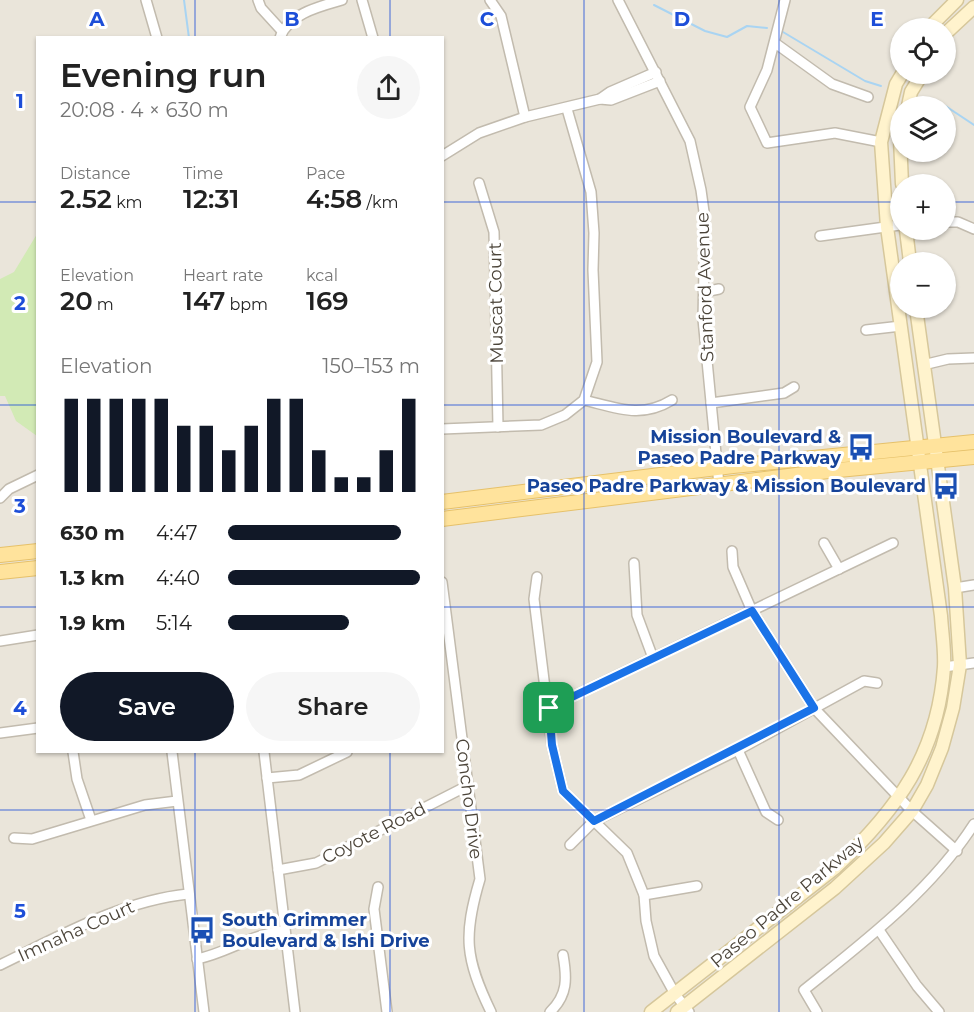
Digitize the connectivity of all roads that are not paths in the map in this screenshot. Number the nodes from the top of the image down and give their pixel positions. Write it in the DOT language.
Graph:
graph roads {
  1 [pos="146,0"];
  2 [pos="258,0"];
  3 [pos="342,0"];
  4 [pos="362,0"];
  5 [pos="490,0"];
  6 [pos="618,0"];
  7 [pos="785,0"];
  8 [pos="957,0"];
  9 [pos="974,6"];
  10 [pos="939,18"];
  11 [pos="956,23"];
  12 [pos="281,34"];
  13 [pos="156,36"];
  14 [pos="372,36"];
  15 [pos="775,43"];
  16 [pos="658,76"];
  17 [pos="896,84"];
  18 [pos="868,97"];
  19 [pos="567,108"];
  20 [pos="525,117"];
  21 [pos="881,142"];
  22 [pos="444,155"];
  23 [pos="479,183"];
  24 [pos="956,222"];
  25 [pos="887,227"];
  26 [pos="890,227"];
  27 [pos="974,229"];
  28 [pos="820,236"];
  29 [pos="719,289"];
  30 [pos="704,292"];
  31 [pos="917,318"];
  32 [pos="901,326"];
  33 [pos="866,330"];
  34 [pos="974,358"];
  35 [pos="923,365"];
  36 [pos="794,387"];
  37 [pos="584,400"];
  38 [pos="672,400"];
  39 [pos="711,403"];
  40 [pos="498,427"];
  41 [pos="444,429"];
  42 [pos="974,442"];
  43 [pos="934,445"];
  44 [pos="918,446"];
  45 [pos="974,457"];
  46 [pos="937,460"];
  47 [pos="920,461"];
  48 [pos="718,468"];
  49 [pos="36,476"];
  50 [pos="719,485"];
  51 [pos="0,498"];
  52 [pos="444,502"];
  53 [pos="444,519"];
  54 [pos="824,543"];
  55 [pos="893,543"];
  56 [pos="36,551"];
  57 [pos="732,551"];
  58 [pos="0,555"];
  59 [pos="634,563"];
  60 [pos="36,568"];
  61 [pos="839,569"];
  62 [pos="0,572"];
  63 [pos="537,577"];
  64 [pos="974,585"];
  65 [pos="955,588"];
  66 [pos="444,590"];
  67 [pos="752,611"];
  68 [pos="36,635"];
  69 [pos="0,641"];
  70 [pos="653,658"];
  71 [pos="974,663"];
  72 [pos="960,665"];
  73 [pos="944,667"];
  74 [pos="877,683"];
  75 [pos="549,708"];
  76 [pos="814,708"];
  77 [pos="36,728"];
  78 [pos="0,734"];
  79 [pos="738,750"];
  80 [pos="73,753"];
  81 [pos="172,753"];
  82 [pos="264,753"];
  83 [pos="345,753"];
  84 [pos="267,778"];
  85 [pos="467,786"];
  86 [pos="900,798"];
  87 [pos="177,801"];
  88 [pos="912,811"];
  89 [pos="91,820"];
  90 [pos="778,820"];
  91 [pos="594,821"];
  92 [pos="974,824"];
  93 [pos="14,838"];
  94 [pos="570,845"];
  95 [pos="957,851"];
  96 [pos="278,870"];
  97 [pos="697,886"];
  98 [pos="378,887"];
  99 [pos="188,894"];
  100 [pos="644,895"];
  101 [pos="879,930"];
  102 [pos="283,931"];
  103 [pos="562,955"];
  104 [pos="197,959"];
  105 [pos="0,965"];
  106 [pos="675,994"];
  107 [pos="683,1010"];
  108 [pos="204,1012"];
  109 [pos="295,1012"];
  110 [pos="387,1012"];
  111 [pos="491,1012"];
  112 [pos="550,1012"];
  113 [pos="651,1012"];
  114 [pos="817,1012"];
  115 [pos="939,1012"];
  1 -- 13 [label="street"];
  2 -- 12 [label="street"];
  3 -- 12 [label="street"];
  4 -- 14 [label="street"];
  5 -- 20 [label="street"];
  6 -- 16 [label="street, Stanford Avenue"];
  7 -- 15 [label="street"];
  8 -- 10 [label="main road"];
  9 -- 11 [label="main road"];
  15 -- 18 [label="street"];
  15 -- 21 [label="street"];
  16 -- 19 [label="street"];
  16 -- 30 [label="street, Stanford Avenue"];
  17 -- 21 [label="main road, Paseo Padre Parkway"];
  19 -- 20 [label="street"];
  19 -- 37 [label="street"];
  20 -- 22 [label="street"];
  21 -- 25 [label="main road, Paseo Padre Parkway"];
  23 -- 40 [label="street, Muscat Court"];
  24 -- 27 [label="street"];
  25 -- 26 [label="street"];
  25 -- 28 [label="street"];
  25 -- 32 [label="main road, Paseo Padre Parkway"];
  29 -- 30 [label="street"];
  30 -- 39 [label="street, Stanford Avenue"];
  31 -- 35 [label="main road, Paseo Padre Parkway"];
  32 -- 33 [label="street"];
  32 -- 44 [label="main road, Paseo Padre Parkway"];
  34 -- 35 [label="street"];
  35 -- 43 [label="main road, Paseo Padre Parkway"];
  36 -- 39 [label="street"];
  37 -- 38 [label="street"];
  37 -- 40 [label="street"];
  39 -- 48 [label="street, Stanford Avenue"];
  40 -- 41 [label="street"];
  42 -- 43 [label="main road"];
  43 -- 44 [label="main road"];
  43 -- 46 [label="main road, Paseo Padre Parkway"];
  44 -- 47 [label="main road, Paseo Padre Parkway"];
  44 -- 48 [label="main road"];
  45 -- 46 [label="main road"];
  46 -- 47 [label="main road"];
  46 -- 65 [label="main road, Paseo Padre Parkway"];
  47 -- 50 [label="main road"];
  47 -- 73 [label="main road, Paseo Padre Parkway"];
  48 -- 50 [label="street, Stanford Avenue"];
  48 -- 52 [label="main road"];
  49 -- 51 [label="street"];
  50 -- 53 [label="main road"];
  54 -- 61 [label="street"];
  55 -- 61 [label="street"];
  56 -- 58 [label="main road"];
  57 -- 67 [label="street"];
  59 -- 70 [label="street"];
  60 -- 62 [label="main road"];
  61 -- 67 [label="street"];
  63 -- 75 [label="street"];
  64 -- 65 [label="street"];
  65 -- 72 [label="main road, Paseo Padre Parkway"];
  66 -- 85 [label="street, Concho Drive"];
  67 -- 70 [label="street"];
  67 -- 76 [label="street"];
  68 -- 69 [label="street"];
  70 -- 75 [label="street"];
  71 -- 72 [label="street"];
  72 -- 73 [label="street"];
  72 -- 88 [label="main road, Paseo Padre Parkway"];
  73 -- 86 [label="main road, Paseo Padre Parkway"];
  74 -- 76 [label="street"];
  75 -- 91 [label="street"];
  76 -- 79 [label="street"];
  76 -- 86 [label="street"];
  77 -- 78 [label="street"];
  79 -- 90 [label="street"];
  79 -- 91 [label="street"];
  80 -- 89 [label="street"];
  81 -- 87 [label="street"];
  82 -- 84 [label="street"];
  83 -- 84 [label="street"];
  84 -- 96 [label="street"];
  85 -- 96 [label="street, Coyote Road"];
  85 -- 111 [label="street, Concho Drive"];
  86 -- 88 [label="street"];
  86 -- 106 [label="main road, Paseo Padre Parkway"];
  87 -- 89 [label="street"];
  87 -- 99 [label="street"];
  88 -- 95 [label="street"];
  88 -- 107 [label="main road, Paseo Padre Parkway"];
  89 -- 93 [label="street"];
  91 -- 94 [label="street"];
  91 -- 100 [label="street"];
  92 -- 95 [label="street"];
  95 -- 101 [label="street"];
  96 -- 102 [label="street"];
  97 -- 100 [label="street"];
  98 -- 110 [label="street"];
  99 -- 104 [label="street"];
  99 -- 105 [label="street, Imnaha Court"];
  100 -- 106 [label="street"];
  101 -- 114 [label="street"];
  101 -- 115 [label="street"];
  102 -- 104 [label="street"];
  102 -- 109 [label="street"];
  103 -- 112 [label="street"];
  104 -- 108 [label="street"];
  106 -- 107 [label="street"];
  106 -- 113 [label="main road, Paseo Padre Parkway"];
}
